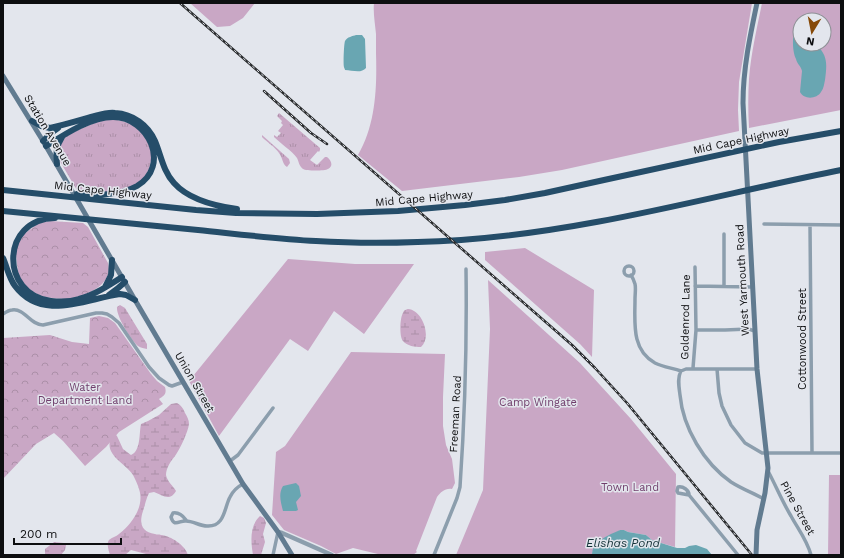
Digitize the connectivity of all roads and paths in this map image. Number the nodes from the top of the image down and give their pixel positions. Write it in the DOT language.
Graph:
graph roads {
  1 [pos="757,3"];
  2 [pos="3,76"];
  3 [pos="32,121"];
  4 [pos="63,125"];
  5 [pos="841,131"];
  6 [pos="63,136"];
  7 [pos="45,143"];
  8 [pos="57,164"];
  9 [pos="841,170"];
  10 [pos="3,190"];
  11 [pos="82,196"];
  12 [pos="3,211"];
  13 [pos="257,214"];
  14 [pos="85,217"];
  15 [pos="764,224"];
  16 [pos="810,225"];
  17 [pos="841,225"];
  18 [pos="724,234"];
  19 [pos="3,258"];
  20 [pos="112,260"];
  21 [pos="695,266"];
  22 [pos="466,269"];
  23 [pos="631,275"];
  24 [pos="123,280"];
  25 [pos="695,286"];
  26 [pos="724,286"];
  27 [pos="752,287"];
  28 [pos="104,288"];
  29 [pos="106,297"];
  30 [pos="135,300"];
  31 [pos="3,314"];
  32 [pos="696,330"];
  33 [pos="755,331"];
  34 [pos="693,368"];
  35 [pos="717,369"];
  36 [pos="757,369"];
  37 [pos="681,371"];
  38 [pos="183,382"];
  39 [pos="273,408"];
  40 [pos="766,452"];
  41 [pos="812,452"];
  42 [pos="841,453"];
  43 [pos="230,461"];
  44 [pos="768,470"];
  45 [pos="243,484"];
  46 [pos="689,495"];
  47 [pos="764,499"];
  48 [pos="186,520"];
  49 [pos="278,532"];
  50 [pos="273,555"];
  51 [pos="292,555"];
  52 [pos="332,555"];
  53 [pos="434,555"];
  54 [pos="738,555"];
  55 [pos="756,555"];
  56 [pos="811,555"];
  1 -- 27 [label="main road, West Yarmouth Road"];
  2 -- 3 [label="main road, Station Avenue"];
  3 -- 4 [label="highway"];
  3 -- 7 [label="main road, Station Avenue"];
  4 -- 7 [label="highway"];
  4 -- 13 [label="highway"];
  5 -- 13 [label="highway, Mid Cape Highway"];
  6 -- 7 [label="highway"];
  6 -- 8 [label="highway"];
  6 -- 11 [label="highway"];
  7 -- 8 [label="main road, Station Avenue"];
  8 -- 14 [label="main road, Station Avenue"];
  9 -- 14 [label="highway"];
  10 -- 11 [label="highway, Mid Cape Highway"];
  11 -- 13 [label="highway, Mid Cape Highway"];
  12 -- 14 [label="highway"];
  14 -- 20 [label="main road, Union Street"];
  14 -- 28 [label="highway"];
  15 -- 16 [label="street"];
  16 -- 17 [label="street"];
  16 -- 41 [label="street, Cottonwood Street"];
  18 -- 26 [label="street"];
  19 -- 29 [label="highway"];
  20 -- 24 [label="main road, Union Street"];
  20 -- 28 [label="highway"];
  21 -- 25 [label="street, Goldenrod Lane"];
  22 -- 53 [label="street, Freeman Road"];
  23 -- 37 [label="street"];
  24 -- 28 [label="highway"];
  24 -- 29 [label="highway"];
  24 -- 30 [label="main road, Union Street"];
  25 -- 26 [label="street"];
  25 -- 32 [label="street, Goldenrod Lane"];
  26 -- 27 [label="street"];
  27 -- 33 [label="main road, West Yarmouth Road"];
  29 -- 30 [label="highway"];
  30 -- 38 [label="main road, Union Street"];
  31 -- 38 [label="street"];
  32 -- 33 [label="street"];
  32 -- 34 [label="street, Goldenrod Lane"];
  33 -- 36 [label="main road, West Yarmouth Road"];
  34 -- 35 [label="street"];
  34 -- 37 [label="street"];
  35 -- 36 [label="street"];
  35 -- 40 [label="street"];
  36 -- 40 [label="main road, West Yarmouth Road"];
  37 -- 47 [label="street"];
  38 -- 43 [label="main road, Union Street"];
  39 -- 43 [label="street"];
  40 -- 41 [label="street"];
  40 -- 44 [label="main road, West Yarmouth Road"];
  41 -- 42 [label="street"];
  43 -- 45 [label="main road, Union Street"];
  44 -- 47 [label="main road, West Yarmouth Road"];
  44 -- 56 [label="street, Pine Street"];
  45 -- 48 [label="street"];
  45 -- 49 [label="main road, Union Street"];
  46 -- 54 [label="street"];
  47 -- 55 [label="main road, West Yarmouth Road"];
  49 -- 50 [label="street"];
  49 -- 51 [label="main road, Union Street"];
  49 -- 52 [label="street"];
}
